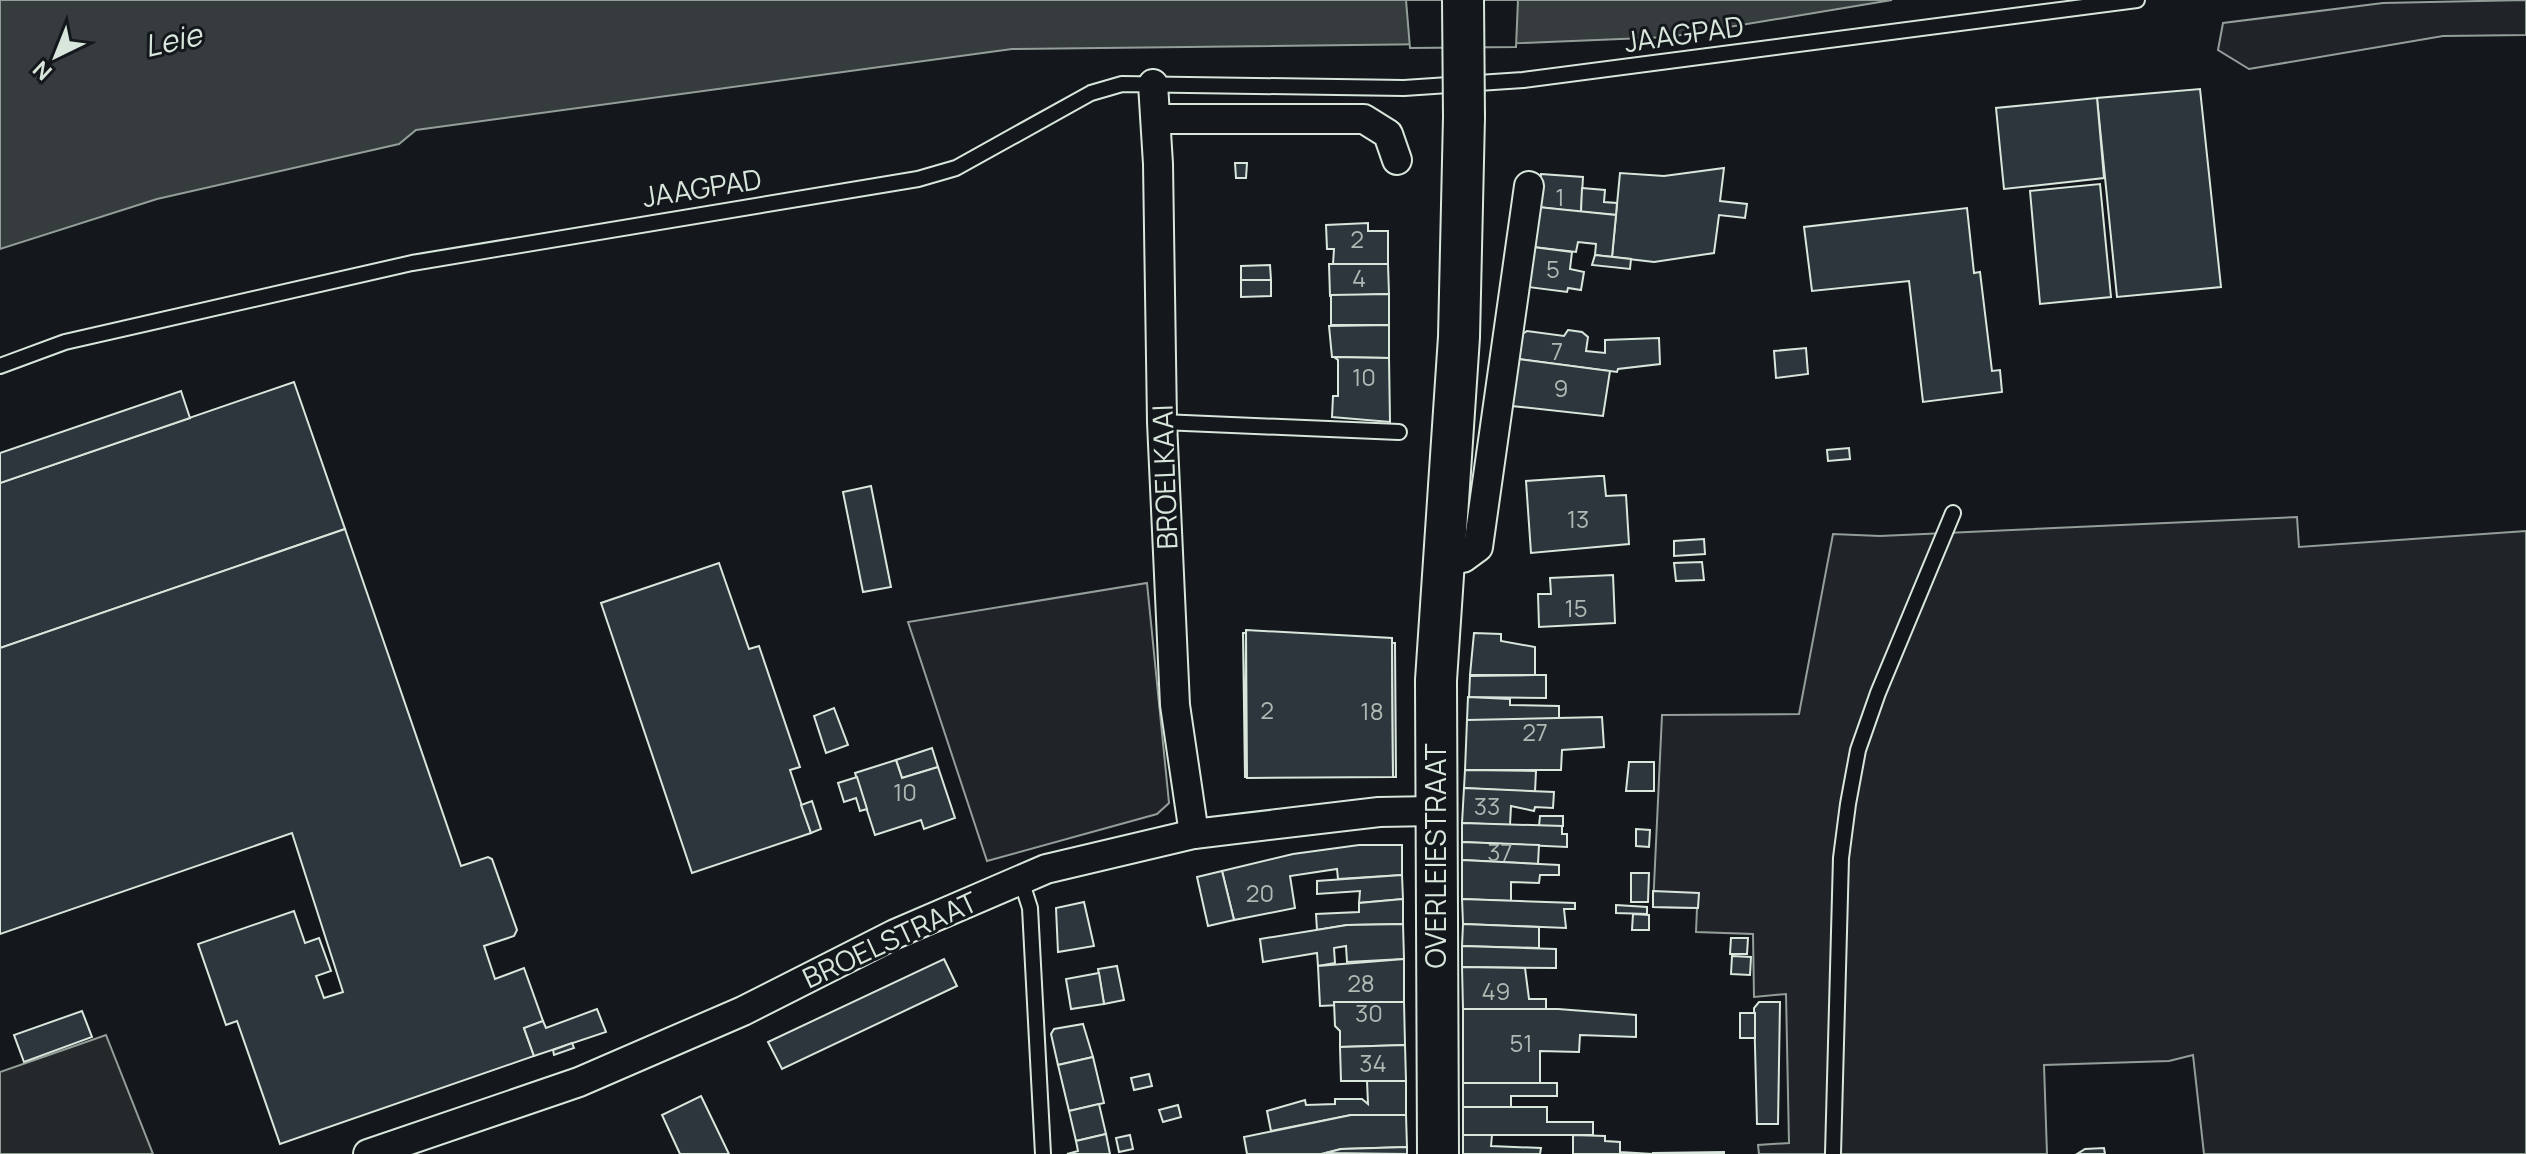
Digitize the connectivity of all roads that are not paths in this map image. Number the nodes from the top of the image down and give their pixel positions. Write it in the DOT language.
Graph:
graph roads {
  1 [pos="1463,0"];
  2 [pos="2137,0"];
  3 [pos="1153,84"];
  4 [pos="1156,119"];
  5 [pos="1397,160"];
  6 [pos="1529,186"];
  7 [pos="0,366"];
  8 [pos="1162,422"];
  9 [pos="1399,432"];
  10 [pos="1953,513"];
  11 [pos="1443,558"];
  12 [pos="1434,811"];
  13 [pos="1194,834"];
  14 [pos="1021,880"];
  15 [pos="368,1154"];
  16 [pos="1043,1154"];
  17 [pos="1438,1154"];
  18 [pos="1833,1154"];
  1 -- 11 [label="main road, OVERLEIESTRAAT, bridge"];
  2 -- 3 [label="lane, JAAGPAD"];
  3 -- 4 [label="street, BROELKAAI"];
  3 -- 7 [label="lane, JAAGPAD"];
  4 -- 5 [label="street"];
  4 -- 8 [label="street, BROELKAAI"];
  6 -- 11 [label="street"];
  8 -- 9 [label="lane"];
  8 -- 13 [label="street, BROELKAAI"];
  10 -- 18 [label="lane"];
  11 -- 12 [label="main road, OVERLEIESTRAAT"];
  12 -- 13 [label="street, BROELSTRAAT"];
  12 -- 17 [label="main road, OVERLEIESTRAAT"];
  13 -- 14 [label="street, BROELSTRAAT"];
  14 -- 15 [label="street, BROELSTRAAT"];
  14 -- 16 [label="lane"];
}
